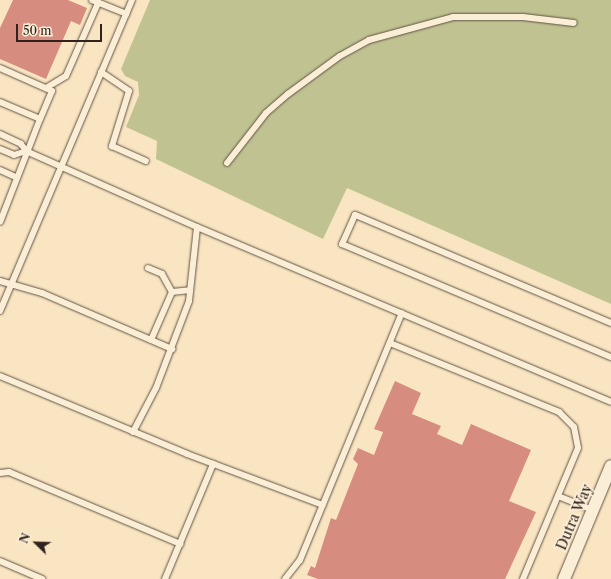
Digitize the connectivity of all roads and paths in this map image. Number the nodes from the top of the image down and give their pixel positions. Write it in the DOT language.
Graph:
graph roads {
  1 [pos="92,0"];
  2 [pos="132,0"];
  3 [pos="98,3"];
  4 [pos="126,14"];
  5 [pos="574,22"];
  6 [pos="0,68"];
  7 [pos="101,72"];
  8 [pos="46,88"];
  9 [pos="0,102"];
  10 [pos="40,119"];
  11 [pos="0,134"];
  12 [pos="0,149"];
  13 [pos="26,151"];
  14 [pos="146,161"];
  15 [pos="227,163"];
  16 [pos="60,167"];
  17 [pos="0,170"];
  18 [pos="16,177"];
  19 [pos="0,222"];
  20 [pos="197,226"];
  21 [pos="148,268"];
  22 [pos="0,281"];
  23 [pos="11,284"];
  24 [pos="190,290"];
  25 [pos="172,292"];
  26 [pos="0,312"];
  27 [pos="402,313"];
  28 [pos="611,323"];
  29 [pos="151,340"];
  30 [pos="390,343"];
  31 [pos="172,349"];
  32 [pos="611,357"];
  33 [pos="0,376"];
  34 [pos="611,402"];
  35 [pos="133,432"];
  36 [pos="213,464"];
  37 [pos="611,466"];
  38 [pos="0,473"];
  39 [pos="558,496"];
  40 [pos="323,505"];
  41 [pos="593,510"];
  42 [pos="180,544"];
  43 [pos="0,561"];
  44 [pos="42,579"];
  45 [pos="166,579"];
  46 [pos="285,579"];
  47 [pos="523,579"];
  48 [pos="564,579"];
  1 -- 3 [label="lane"];
  2 -- 4 [label="lane"];
  3 -- 4 [label="lane"];
  3 -- 8 [label="lane"];
  4 -- 7 [label="lane"];
  5 -- 15 [label="lane"];
  6 -- 8 [label="lane"];
  7 -- 14 [label="lane"];
  7 -- 16 [label="lane"];
  8 -- 10 [label="lane"];
  9 -- 10 [label="lane"];
  10 -- 13 [label="lane"];
  11 -- 13 [label="lane"];
  12 -- 13 [label="lane"];
  13 -- 16 [label="lane"];
  13 -- 18 [label="lane"];
  16 -- 20 [label="lane"];
  16 -- 23 [label="lane"];
  17 -- 18 [label="lane"];
  18 -- 19 [label="lane"];
  20 -- 24 [label="lane"];
  20 -- 27 [label="lane"];
  21 -- 25 [label="lane"];
  22 -- 23 [label="lane"];
  23 -- 26 [label="lane"];
  23 -- 29 [label="lane"];
  24 -- 25 [label="lane"];
  24 -- 31 [label="lane"];
  25 -- 29 [label="lane"];
  27 -- 30 [label="lane"];
  27 -- 34 [label="lane"];
  28 -- 32 [label="lane"];
  29 -- 31 [label="lane"];
  30 -- 39 [label="lane"];
  30 -- 40 [label="lane"];
  31 -- 35 [label="lane"];
  33 -- 35 [label="lane"];
  35 -- 36 [label="lane"];
  36 -- 40 [label="lane"];
  36 -- 42 [label="lane"];
  37 -- 41 [label="street, Dutra Way"];
  38 -- 42 [label="lane"];
  39 -- 41 [label="lane"];
  39 -- 47 [label="lane"];
  40 -- 46 [label="lane"];
  41 -- 48 [label="street, Dutra Way"];
  42 -- 45 [label="lane"];
  43 -- 44 [label="lane"];
}
